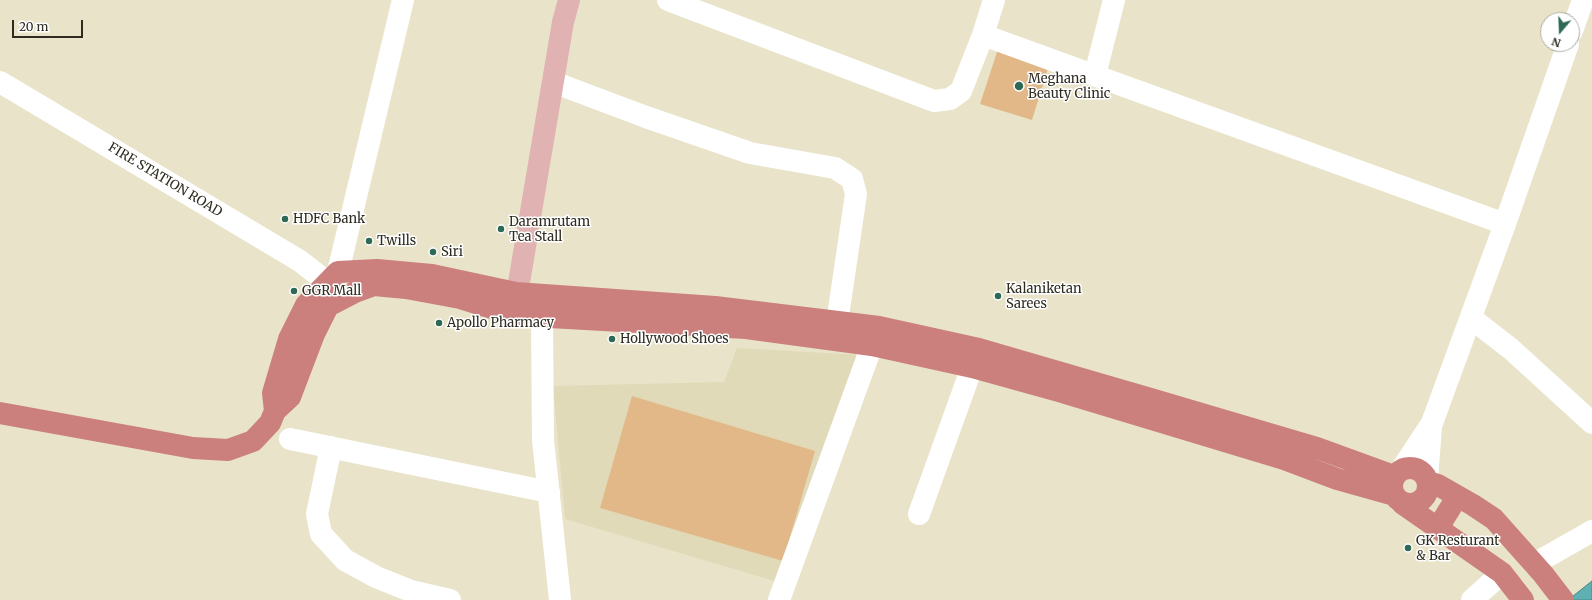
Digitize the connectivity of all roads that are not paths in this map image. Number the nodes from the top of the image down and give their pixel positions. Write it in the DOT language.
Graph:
graph roads {
  1 [pos="403,0"];
  2 [pos="569,0"];
  3 [pos="668,0"];
  4 [pos="994,0"];
  5 [pos="1114,0"];
  6 [pos="1583,0"];
  7 [pos="1579,12"];
  8 [pos="983,35"];
  9 [pos="1565,52"];
  10 [pos="1095,75"];
  11 [pos="0,82"];
  12 [pos="553,82"];
  13 [pos="1505,224"];
  14 [pos="332,277"];
  15 [pos="516,293"];
  16 [pos="514,315"];
  17 [pos="542,317"];
  18 [pos="1471,318"];
  19 [pos="837,323"];
  20 [pos="872,345"];
  21 [pos="972,366"];
  22 [pos="279,400"];
  23 [pos="0,414"];
  24 [pos="1432,423"];
  25 [pos="1592,423"];
  26 [pos="290,439"];
  27 [pos="331,447"];
  28 [pos="1345,458"];
  29 [pos="1337,479"];
  30 [pos="1428,480"];
  31 [pos="1398,486"];
  32 [pos="549,492"];
  33 [pos="1457,497"];
  34 [pos="919,514"];
  35 [pos="1438,528"];
  36 [pos="1592,531"];
  37 [pos="1538,569"];
  38 [pos="1502,573"];
  39 [pos="1520,597"];
  40 [pos="450,600"];
  41 [pos="560,600"];
  42 [pos="779,600"];
  43 [pos="1472,600"];
  44 [pos="1563,600"];
  1 -- 14 [label="street"];
  2 -- 12 [label="main road"];
  3 -- 8 [label="street"];
  4 -- 8 [label="street"];
  5 -- 10 [label="street"];
  6 -- 7 [label="street"];
  8 -- 10 [label="street"];
  9 -- 13 [label="street"];
  10 -- 13 [label="street"];
  11 -- 14 [label="street, FIRE STATION ROAD"];
  12 -- 15 [label="main road"];
  12 -- 19 [label="street"];
  13 -- 18 [label="street"];
  14 -- 15 [label="highway"];
  14 -- 22 [label="highway"];
  15 -- 16 [label="main road"];
  15 -- 19 [label="highway"];
  16 -- 17 [label="highway"];
  16 -- 22 [label="highway"];
  17 -- 20 [label="highway"];
  17 -- 32 [label="street"];
  18 -- 24 [label="street"];
  18 -- 25 [label="street"];
  19 -- 28 [label="highway"];
  20 -- 21 [label="highway"];
  20 -- 42 [label="street"];
  21 -- 29 [label="highway"];
  21 -- 34 [label="street"];
  22 -- 23 [label="highway"];
  24 -- 30 [label="street"];
  24 -- 31 [label="street"];
  26 -- 27 [label="street"];
  27 -- 32 [label="street"];
  27 -- 40 [label="street"];
  28 -- 29 [label="highway"];
  28 -- 31 [label="highway"];
  29 -- 31 [label="highway"];
  30 -- 31 [label="highway"];
  30 -- 31 [label="highway"];
  30 -- 33 [label="highway"];
  31 -- 35 [label="highway"];
  32 -- 41 [label="street"];
  33 -- 35 [label="highway"];
  33 -- 37 [label="highway"];
  35 -- 38 [label="highway"];
  36 -- 37 [label="street"];
  37 -- 44 [label="highway"];
  38 -- 39 [label="highway"];
  38 -- 43 [label="street"];
}
